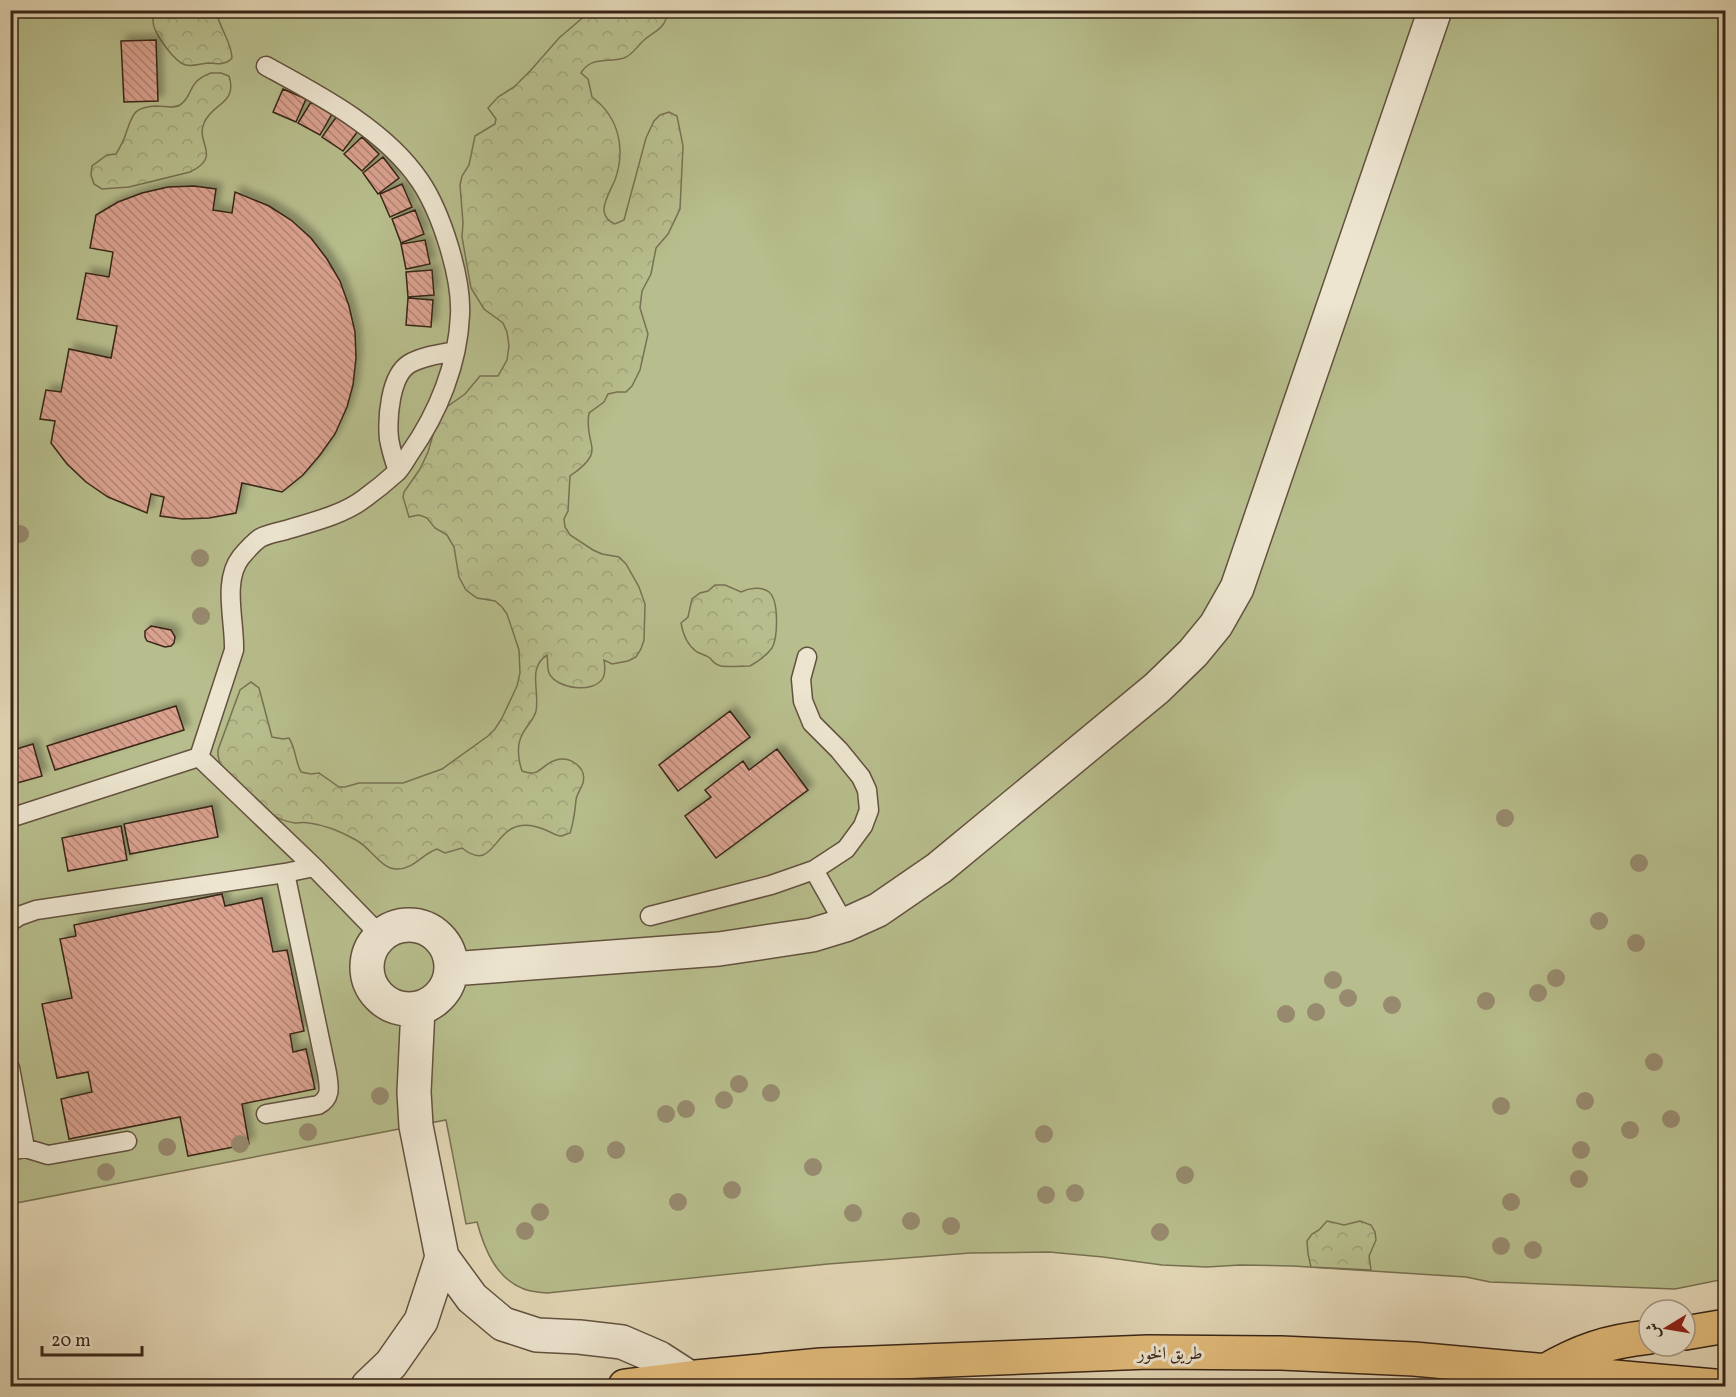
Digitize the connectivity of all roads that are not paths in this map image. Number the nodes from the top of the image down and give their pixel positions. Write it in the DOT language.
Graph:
graph roads {
  1 [pos="1435,10"];
  2 [pos="266,66"];
  3 [pos="455,351"];
  4 [pos="398,471"];
  5 [pos="807,657"];
  6 [pos="199,758"];
  7 [pos="10,818"];
  8 [pos="314,867"];
  9 [pos="814,870"];
  10 [pos="285,873"];
  11 [pos="650,916"];
  12 [pos="10,922"];
  13 [pos="845,925"];
  14 [pos="381,936"];
  15 [pos="451,969"];
  16 [pos="418,1008"];
  17 [pos="10,1068"];
  18 [pos="266,1114"];
  19 [pos="127,1141"];
  20 [pos="18,1150"];
  21 [pos="442,1257"];
  22 [pos="1725,1326"];
  23 [pos="1697,1331"];
  24 [pos="1637,1339"];
  25 [pos="1543,1371"];
  26 [pos="690,1378"];
  27 [pos="368,1386"];
  28 [pos="626,1386"];
  29 [pos="1714,1386"];
  1 -- 13 [label="street"];
  2 -- 3 [label="lane"];
  3 -- 4 [label="lane"];
  3 -- 4 [label="lane"];
  4 -- 6 [label="lane"];
  5 -- 9 [label="lane"];
  6 -- 7 [label="lane"];
  6 -- 8 [label="lane"];
  8 -- 10 [label="lane"];
  8 -- 14 [label="lane"];
  9 -- 11 [label="lane"];
  9 -- 13 [label="lane"];
  10 -- 12 [label="lane"];
  10 -- 18 [label="lane"];
  13 -- 15 [label="street"];
  14 -- 15 [label="street"];
  14 -- 16 [label="street"];
  15 -- 16 [label="street"];
  16 -- 21 [label="street"];
  17 -- 20 [label="lane"];
  19 -- 20 [label="lane"];
  21 -- 26 [label="street"];
  21 -- 27 [label="street"];
  22 -- 23 [label="highway"];
  24 -- 25 [label="highway"];
  25 -- 26 [label="highway, طريق الخور"];
  25 -- 29 [label="highway, طريق الخور"];
  26 -- 28 [label="highway, طريق الخور"];
}
